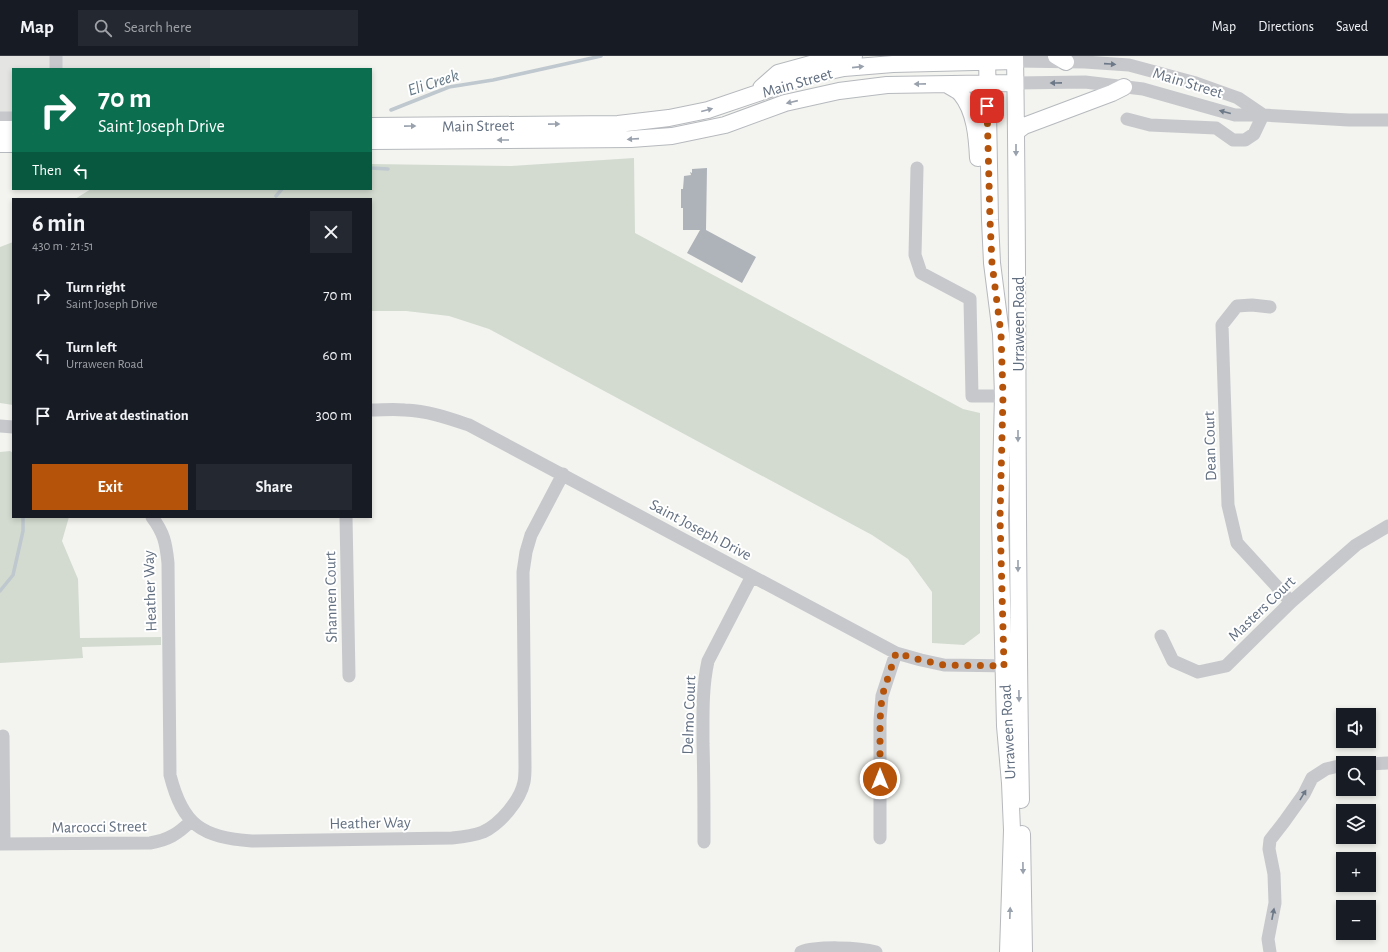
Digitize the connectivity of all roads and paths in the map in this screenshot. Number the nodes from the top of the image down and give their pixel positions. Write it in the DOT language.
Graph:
graph roads {
  1 [pos="56,56"];
  2 [pos="854,56"];
  3 [pos="987,59"];
  4 [pos="1015,59"];
  5 [pos="1061,59"];
  6 [pos="56,68"];
  7 [pos="1015,83"];
  8 [pos="986,84"];
  9 [pos="948,85"];
  10 [pos="1124,87"];
  11 [pos="754,94"];
  12 [pos="1263,115"];
  13 [pos="0,118"];
  14 [pos="12,118"];
  15 [pos="1126,119"];
  16 [pos="1388,120"];
  17 [pos="372,126"];
  18 [pos="0,129"];
  19 [pos="12,129"];
  20 [pos="1016,132"];
  21 [pos="372,141"];
  22 [pos="0,144"];
  23 [pos="12,144"];
  24 [pos="917,168"];
  25 [pos="992,263"];
  26 [pos="1270,306"];
  27 [pos="1003,396"];
  28 [pos="372,410"];
  29 [pos="0,426"];
  30 [pos="12,427"];
  31 [pos="563,474"];
  32 [pos="153,518"];
  33 [pos="346,518"];
  34 [pos="1388,526"];
  35 [pos="752,576"];
  36 [pos="1290,602"];
  37 [pos="1162,636"];
  38 [pos="896,653"];
  39 [pos="1011,666"];
  40 [pos="348,676"];
  41 [pos="3,736"];
  42 [pos="1388,763"];
  43 [pos="1376,764"];
  44 [pos="1336,766"];
  45 [pos="191,821"];
  46 [pos="880,838"];
  47 [pos="704,842"];
  48 [pos="2,844"];
  49 [pos="801,952"];
  50 [pos="876,952"];
  51 [pos="1008,952"];
  52 [pos="1024,952"];
  53 [pos="1270,952"];
  1 -- 6 [label="street"];
  2 -- 11 [label="main road"];
  3 -- 4 [label="main road, Main Street"];
  3 -- 8 [label="main road, Urraween Road"];
  11 -- 3 [label="main road, Main Street, one-way"];
  4 -- 5 [label="street, Main Street"];
  4 -- 7 [label="main road, Urraween Road"];
  5 -- 12 [label="street, Main Street, one-way"];
  7 -- 8 [label="main road, Main Street"];
  10 -- 7 [label="street, Main Street, one-way"];
  7 -- 20 [label="main road, Urraween Road"];
  8 -- 9 [label="main road, Main Street"];
  8 -- 25 [label="main road, Urraween Road"];
  9 -- 21 [label="main road, Main Street, one-way"];
  9 -- 25 [label="main road"];
  12 -- 10 [label="street, Main Street, one-way"];
  10 -- 20 [label="main road"];
  17 -- 11 [label="main road, Main Street, one-way"];
  12 -- 15 [label="street"];
  12 -- 16 [label="street, Main Street"];
  13 -- 14 [label="street"];
  18 -- 19 [label="main road"];
  20 -- 39 [label="main road, Urraween Road, one-way"];
  22 -- 23 [label="main road"];
  24 -- 27 [label="street"];
  25 -- 27 [label="main road, Urraween Road"];
  26 -- 36 [label="street, Dean Court"];
  27 -- 39 [label="main road, Urraween Road"];
  28 -- 31 [label="street, Saint Joseph Drive"];
  29 -- 30 [label="street"];
  31 -- 35 [label="street, Saint Joseph Drive"];
  31 -- 45 [label="street, Heather Way"];
  32 -- 45 [label="street, Heather Way"];
  33 -- 40 [label="street, Shannen Court"];
  34 -- 36 [label="street, Masters Court"];
  35 -- 38 [label="street, Saint Joseph Drive"];
  35 -- 47 [label="street, Delmo Court"];
  36 -- 37 [label="street, Masters Court"];
  38 -- 39 [label="street, Saint Joseph Drive"];
  38 -- 46 [label="street"];
  51 -- 39 [label="main road, Urraween Road, one-way"];
  39 -- 52 [label="main road, Urraween Road, one-way"];
  41 -- 48 [label="street"];
  42 -- 43 [label="street"];
  53 -- 44 [label="street, one-way"];
  45 -- 48 [label="street, Marcocci Street"];
  49 -- 50 [label="street"];
}
